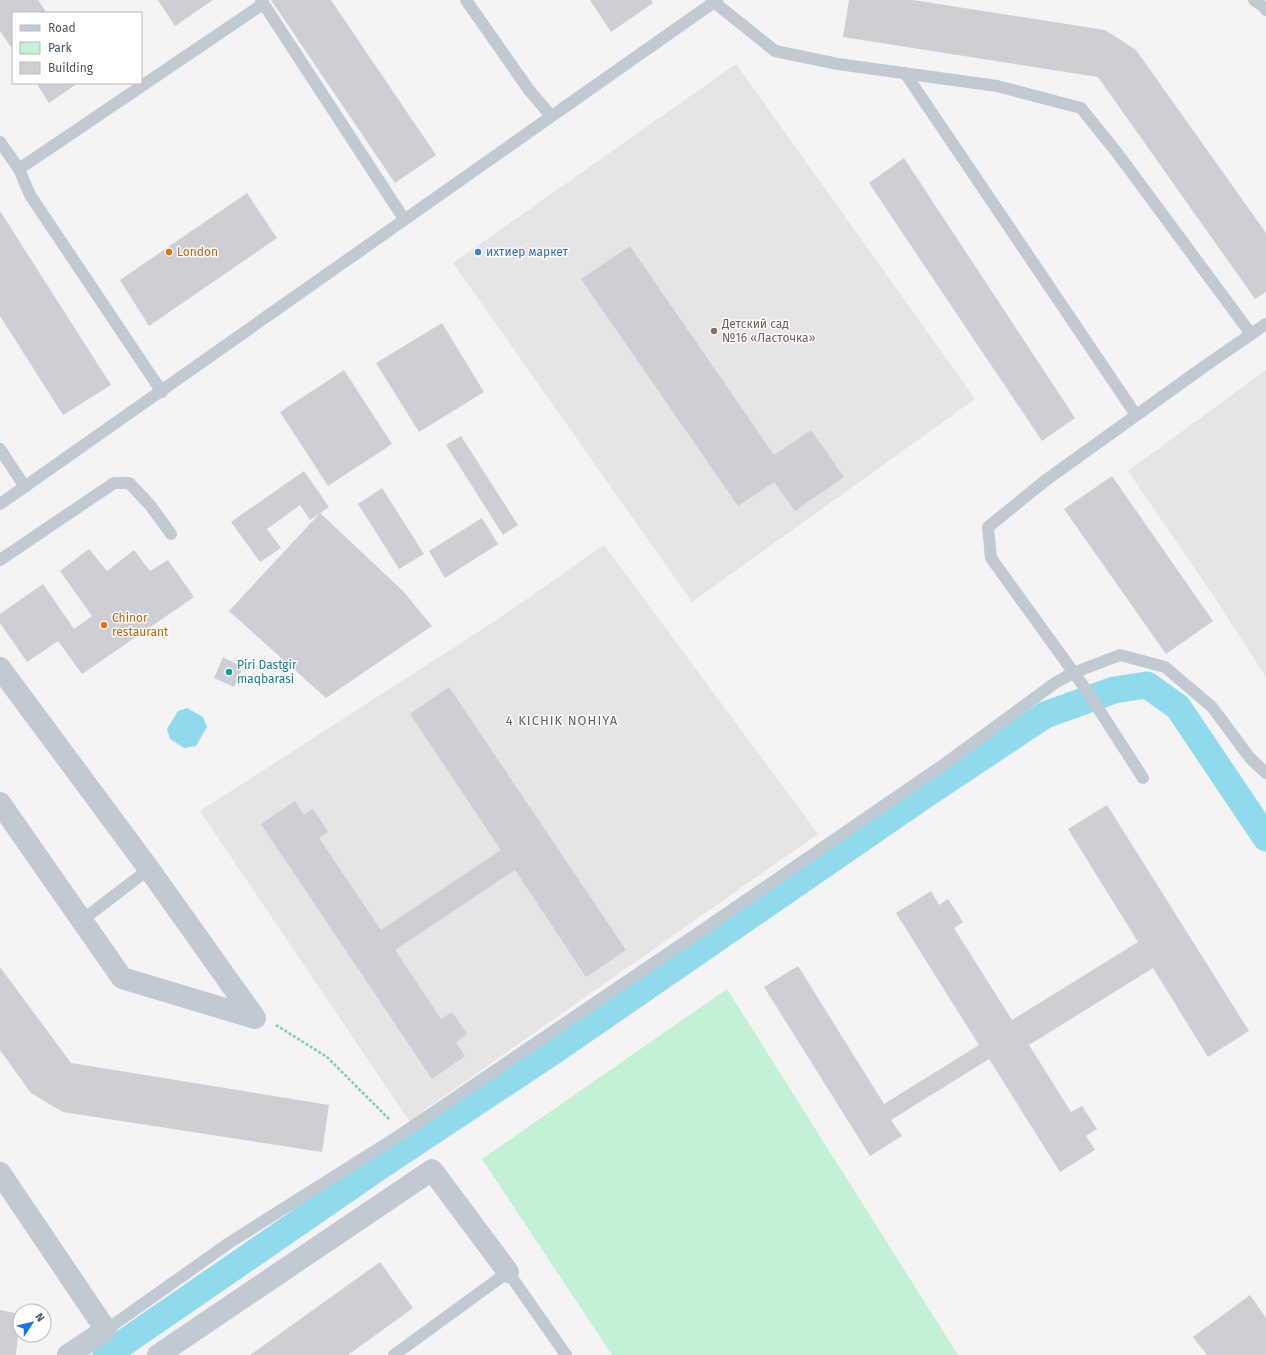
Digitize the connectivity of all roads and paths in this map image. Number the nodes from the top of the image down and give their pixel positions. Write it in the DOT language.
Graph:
graph roads {
  1 [pos="466,0"];
  2 [pos="1254,0"];
  3 [pos="716,1"];
  4 [pos="262,2"];
  5 [pos="1266,10"];
  6 [pos="905,73"];
  7 [pos="551,116"];
  8 [pos="0,142"];
  9 [pos="19,169"];
  10 [pos="404,219"];
  11 [pos="1266,324"];
  12 [pos="1251,334"];
  13 [pos="162,392"];
  14 [pos="1136,415"];
  15 [pos="0,449"];
  16 [pos="25,487"];
  17 [pos="0,504"];
  18 [pos="171,534"];
  19 [pos="0,560"];
  20 [pos="0,668"];
  21 [pos="1073,673"];
  22 [pos="1266,773"];
  23 [pos="1143,778"];
  24 [pos="0,803"];
  25 [pos="149,869"];
  26 [pos="82,920"];
  27 [pos="250,1011"];
  28 [pos="400,1135"];
  29 [pos="0,1173"];
  30 [pos="508,1272"];
  31 [pos="106,1330"];
  32 [pos="68,1355"];
  33 [pos="158,1355"];
  34 [pos="394,1355"];
  35 [pos="566,1355"];
  1 -- 7 [label="lane"];
  2 -- 5 [label="lane"];
  3 -- 6 [label="lane"];
  3 -- 7 [label="lane"];
  4 -- 9 [label="lane"];
  4 -- 10 [label="lane"];
  6 -- 12 [label="lane"];
  6 -- 14 [label="lane"];
  7 -- 10 [label="lane"];
  8 -- 9 [label="lane"];
  9 -- 13 [label="lane"];
  10 -- 13 [label="lane"];
  11 -- 12 [label="lane"];
  12 -- 14 [label="lane"];
  13 -- 16 [label="lane"];
  14 -- 21 [label="lane"];
  15 -- 16 [label="lane"];
  16 -- 17 [label="lane"];
  18 -- 19 [label="lane"];
  20 -- 25 [label="street"];
  21 -- 22 [label="lane"];
  21 -- 23 [label="lane"];
  21 -- 28 [label="lane"];
  24 -- 26 [label="street"];
  25 -- 26 [label="lane"];
  25 -- 27 [label="street"];
  26 -- 27 [label="street"];
  27 -- 28 [label="path"];
  28 -- 31 [label="lane"];
  29 -- 31 [label="street"];
  30 -- 33 [label="street"];
  30 -- 34 [label="lane"];
  30 -- 35 [label="lane"];
  31 -- 32 [label="street"];
}
